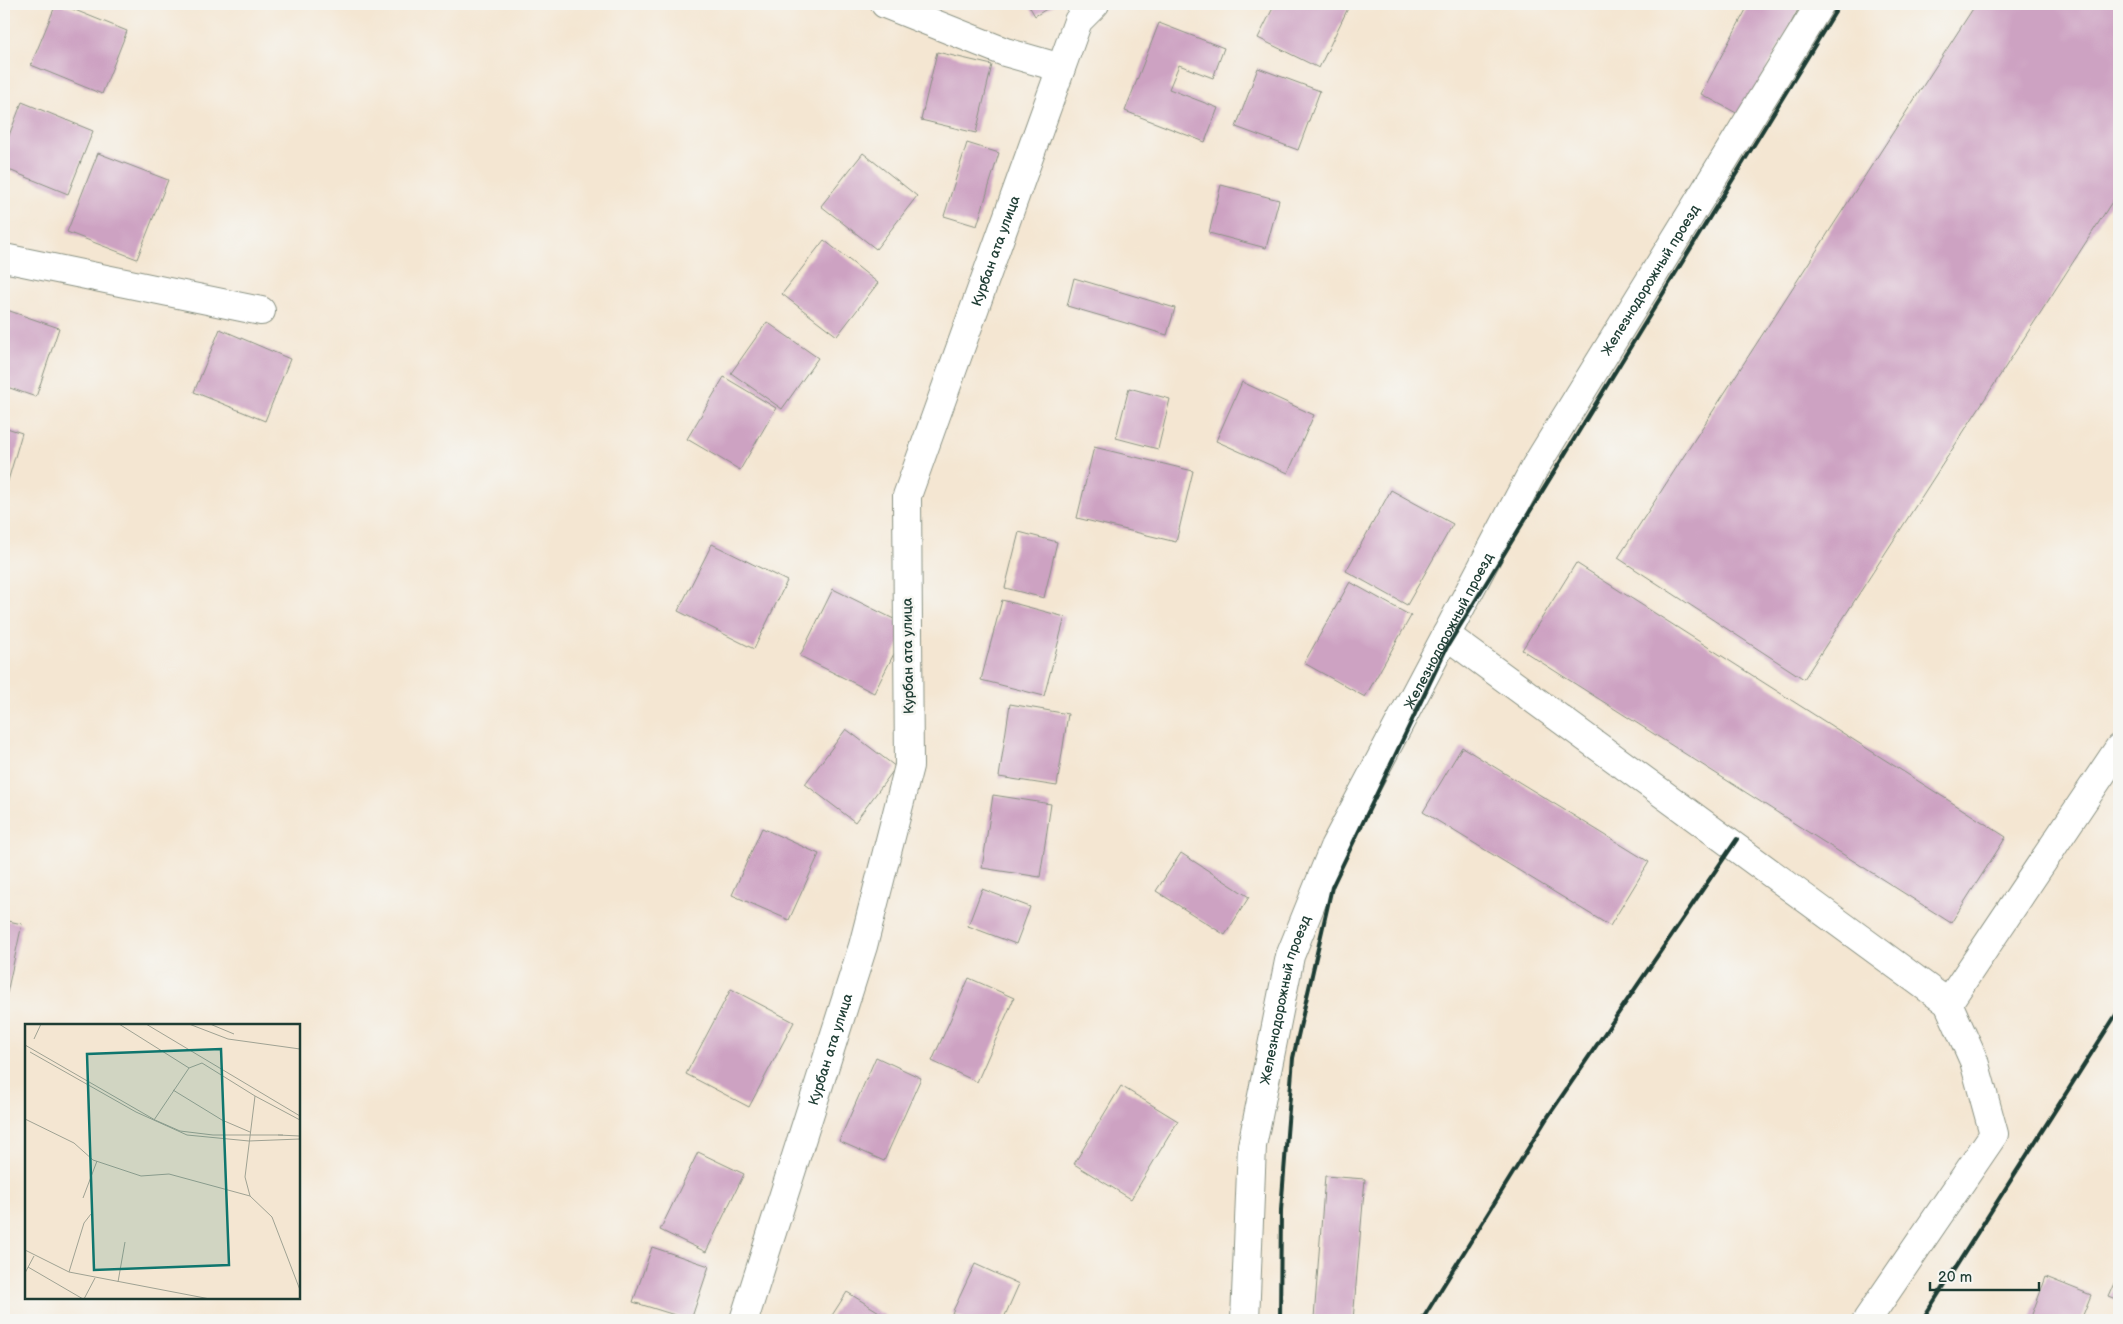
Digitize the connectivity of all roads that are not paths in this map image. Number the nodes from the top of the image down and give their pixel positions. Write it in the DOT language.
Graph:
graph roads {
  1 [pos="885,4"];
  2 [pos="1095,4"];
  3 [pos="1820,4"];
  4 [pos="1061,68"];
  5 [pos="4,258"];
  6 [pos="261,311"];
  7 [pos="1446,635"];
  8 [pos="2119,748"];
  9 [pos="1948,1003"];
  10 [pos="744,1320"];
  11 [pos="1245,1320"];
  12 [pos="1867,1320"];
  1 -- 4 [label="street"];
  2 -- 4 [label="street, Курбан ата улица"];
  3 -- 7 [label="street, Железнодорожный проезд"];
  4 -- 10 [label="street, Курбан ата улица"];
  5 -- 6 [label="street"];
  7 -- 9 [label="street"];
  7 -- 11 [label="street, Железнодорожный проезд"];
  8 -- 9 [label="street"];
  9 -- 12 [label="street"];
}
